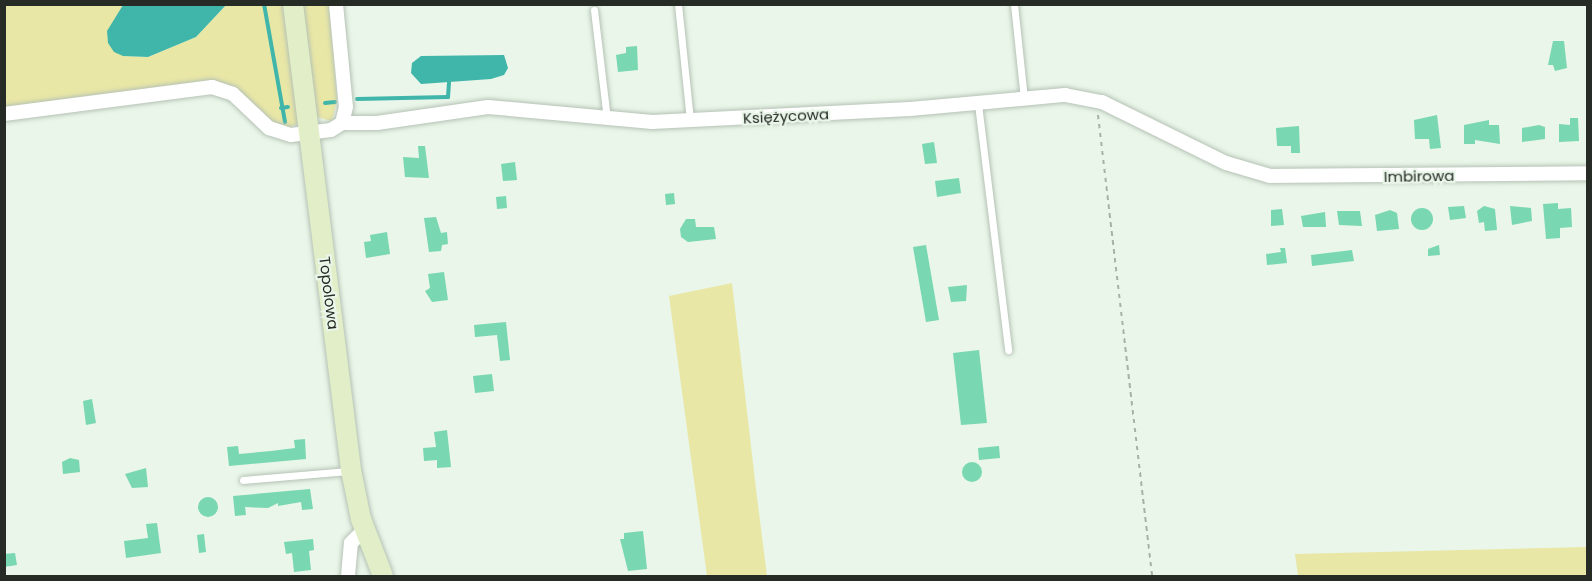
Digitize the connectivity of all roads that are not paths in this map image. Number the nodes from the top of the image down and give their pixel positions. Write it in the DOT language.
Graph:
graph roads {
  1 [pos="293,4"];
  2 [pos="336,4"];
  3 [pos="678,4"];
  4 [pos="1014,4"];
  5 [pos="594,10"];
  6 [pos="1024,99"];
  7 [pos="978,104"];
  8 [pos="4,114"];
  9 [pos="607,119"];
  10 [pos="690,122"];
  11 [pos="342,123"];
  12 [pos="309,133"];
  13 [pos="1251,171"];
  14 [pos="1587,173"];
  15 [pos="1008,350"];
  16 [pos="351,471"];
  17 [pos="243,480"];
  18 [pos="364,531"];
  19 [pos="348,576"];
  20 [pos="383,576"];
  1 -- 12 [label="street, Topolowa"];
  2 -- 11 [label="street"];
  3 -- 10 [label="lane"];
  4 -- 6 [label="lane"];
  5 -- 9 [label="lane"];
  6 -- 7 [label="street, Księżycowa"];
  6 -- 13 [label="street, Księżycowa"];
  7 -- 10 [label="street, Księżycowa"];
  7 -- 15 [label="lane"];
  8 -- 12 [label="street, Księżycowa"];
  9 -- 10 [label="street, Księżycowa"];
  9 -- 11 [label="street, Księżycowa"];
  11 -- 12 [label="street, Księżycowa"];
  12 -- 16 [label="street, Topolowa"];
  13 -- 14 [label="street, Imbirowa"];
  16 -- 17 [label="lane"];
  16 -- 18 [label="street, Topolowa"];
  18 -- 19 [label="street"];
  18 -- 20 [label="street, Topolowa"];
}
